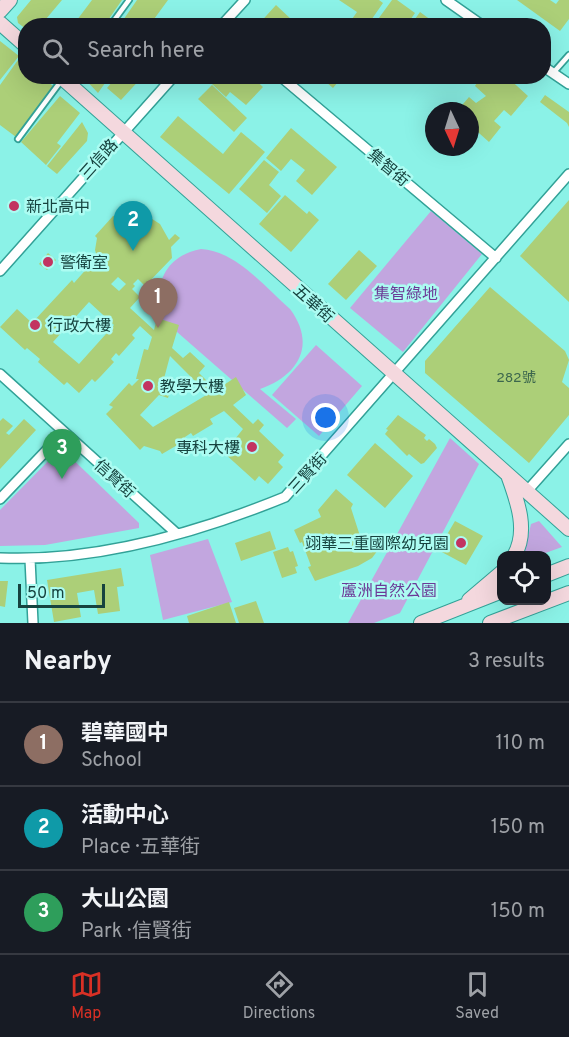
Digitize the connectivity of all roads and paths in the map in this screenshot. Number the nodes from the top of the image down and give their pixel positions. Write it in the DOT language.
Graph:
graph roads {
  1 [pos="10,0"];
  2 [pos="129,0"];
  3 [pos="245,0"];
  4 [pos="446,0"];
  5 [pos="0,12"];
  6 [pos="116,18"];
  7 [pos="228,18"];
  8 [pos="472,18"];
  9 [pos="2,29"];
  10 [pos="18,40"];
  11 [pos="569,55"];
  12 [pos="553,73"];
  13 [pos="62,84"];
  14 [pos="71,84"];
  15 [pos="167,84"];
  16 [pos="289,84"];
  17 [pos="569,84"];
  18 [pos="123,132"];
  19 [pos="18,139"];
  20 [pos="569,174"];
  21 [pos="496,258"];
  22 [pos="0,270"];
  23 [pos="393,372"];
  24 [pos="0,374"];
  25 [pos="64,432"];
  26 [pos="569,444"];
  27 [pos="507,473"];
  28 [pos="528,490"];
  29 [pos="0,500"];
  30 [pos="569,529"];
  31 [pos="176,533"];
  32 [pos="515,551"];
  33 [pos="0,558"];
  34 [pos="30,559"];
  35 [pos="569,566"];
  36 [pos="551,572"];
  37 [pos="497,575"];
  38 [pos="497,593"];
  39 [pos="569,593"];
  40 [pos="459,608"];
  41 [pos="33,623"];
  42 [pos="421,623"];
  43 [pos="490,623"];
  1 -- 5 [label="street"];
  2 -- 6 [label="lane"];
  3 -- 7 [label="street"];
  4 -- 8 [label="street"];
  9 -- 10 [label="street"];
  11 -- 12 [label="lane"];
  12 -- 17 [label="street"];
  13 -- 19 [label="lane"];
  14 -- 18 [label="street, 五華街"];
  15 -- 18 [label="street, 三信路"];
  16 -- 21 [label="street, 集智街"];
  18 -- 22 [label="street, 三信路"];
  18 -- 23 [label="street, 五華街"];
  20 -- 21 [label="street, 三賢街"];
  21 -- 23 [label="street, 三賢街"];
  23 -- 27 [label="street, 五華街"];
  23 -- 31 [label="street, 三賢街"];
  24 -- 25 [label="street, 信賢街"];
  25 -- 29 [label="street"];
  25 -- 31 [label="street, 信賢街"];
  26 -- 28 [label="street"];
  27 -- 28 [label="street, 五華街"];
  27 -- 32 [label="street"];
  28 -- 30 [label="street, 五華街"];
  31 -- 34 [label="street, 三賢街"];
  33 -- 34 [label="street, 三賢街"];
  34 -- 41 [label="street"];
  35 -- 36 [label="street"];
  37 -- 40 [label="street"];
  38 -- 40 [label="street"];
  39 -- 43 [label="street"];
  40 -- 42 [label="street"];
}
